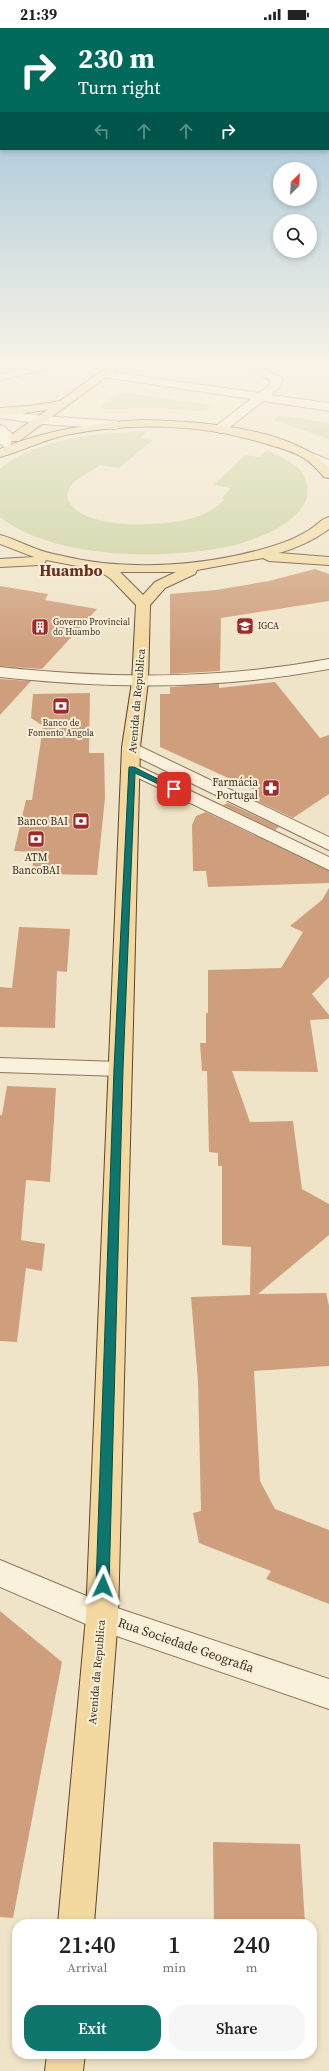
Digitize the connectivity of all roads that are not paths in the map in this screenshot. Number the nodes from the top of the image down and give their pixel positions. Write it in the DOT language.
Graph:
graph roads {
  1 [pos="312,458"];
  2 [pos="315,458"];
  3 [pos="329,464"];
  4 [pos="329,474"];
  5 [pos="329,524"];
  6 [pos="0,539"];
  7 [pos="257,556"];
  8 [pos="62,560"];
  9 [pos="329,561"];
  10 [pos="0,563"];
  11 [pos="102,566"];
  12 [pos="200,566"];
  13 [pos="143,604"];
  14 [pos="329,664"];
  15 [pos="0,672"];
  16 [pos="140,682"];
  17 [pos="131,758"];
  18 [pos="329,844"];
  19 [pos="329,864"];
  20 [pos="0,1065"];
  21 [pos="119,1069"];
  22 [pos="0,1573"];
  23 [pos="102,1617"];
  24 [pos="329,1694"];
  25 [pos="76,1919"];
  26 [pos="65,2059"];
  27 [pos="64,2071"];
  1 -- 4 [label="main road"];
  2 -- 3 [label="street"];
  5 -- 7 [label="main road"];
  6 -- 8 [label="main road"];
  7 -- 9 [label="main road"];
  7 -- 12 [label="main road"];
  8 -- 10 [label="main road"];
  8 -- 11 [label="main road"];
  11 -- 12 [label="main road"];
  11 -- 13 [label="main road"];
  12 -- 13 [label="main road"];
  13 -- 16 [label="main road, Avenida da Republica"];
  14 -- 16 [label="street"];
  15 -- 16 [label="street"];
  16 -- 17 [label="main road, Avenida da Republica"];
  17 -- 18 [label="street"];
  17 -- 19 [label="street"];
  17 -- 21 [label="main road, Avenida da Republica"];
  20 -- 21 [label="street"];
  21 -- 23 [label="main road, Avenida da Republica"];
  22 -- 23 [label="street, Rua Sociedade Geografia"];
  23 -- 24 [label="street, Rua Sociedade Geografia"];
  23 -- 25 [label="main road, Avenida da Republica"];
  26 -- 27 [label="main road"];
}
